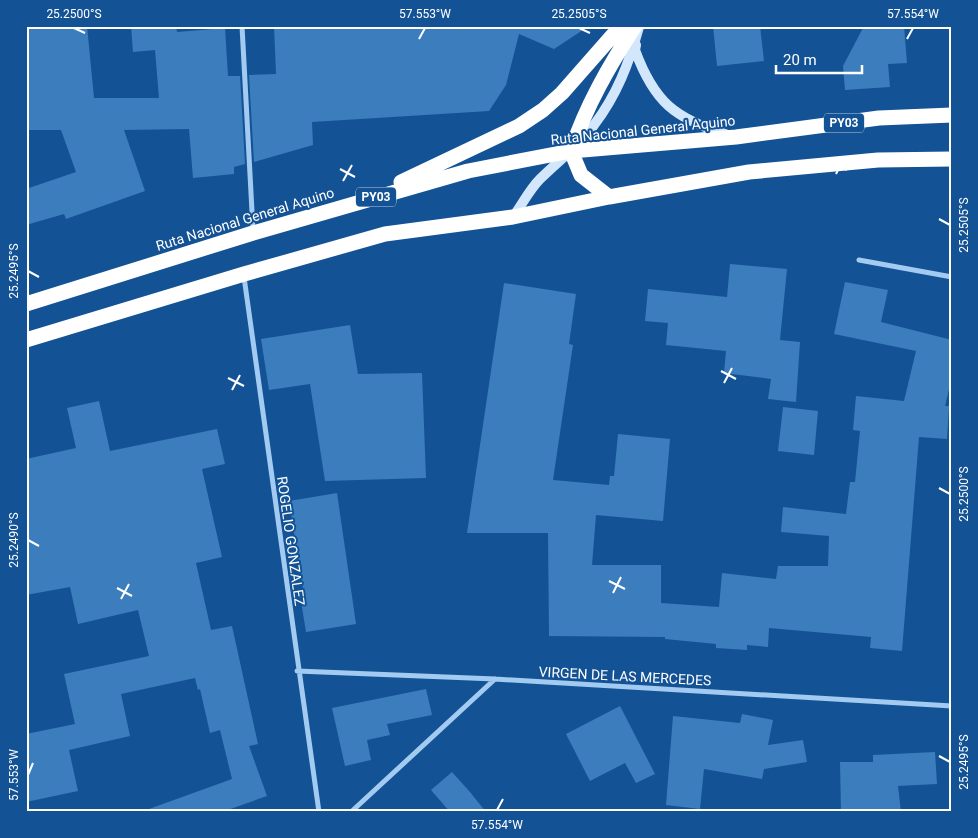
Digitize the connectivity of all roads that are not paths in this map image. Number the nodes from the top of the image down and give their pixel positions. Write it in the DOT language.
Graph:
graph roads {
  1 [pos="242,26"];
  2 [pos="627,26"];
  3 [pos="638,26"];
  4 [pos="952,115"];
  5 [pos="736,137"];
  6 [pos="571,152"];
  7 [pos="952,159"];
  8 [pos="609,197"];
  9 [pos="365,200"];
  10 [pos="514,217"];
  11 [pos="253,233"];
  12 [pos="859,260"];
  13 [pos="244,274"];
  14 [pos="952,277"];
  15 [pos="26,304"];
  16 [pos="26,340"];
  17 [pos="297,671"];
  18 [pos="495,679"];
  19 [pos="952,706"];
  20 [pos="318,812"];
  21 [pos="351,812"];
  1 -- 11 [label="street"];
  2 -- 9 [label="highway"];
  3 -- 5 [label="street"];
  3 -- 6 [label="highway"];
  4 -- 5 [label="highway, Ruta Nacional General Aquino / PY03"];
  5 -- 6 [label="highway, Ruta Nacional General Aquino / PY03"];
  6 -- 8 [label="highway"];
  6 -- 9 [label="highway, Ruta Nacional General Aquino / PY03"];
  6 -- 10 [label="street"];
  7 -- 8 [label="highway"];
  8 -- 10 [label="highway"];
  9 -- 11 [label="highway, Ruta Nacional General Aquino / PY03"];
  10 -- 13 [label="highway"];
  11 -- 15 [label="highway, Ruta Nacional General Aquino / PY03"];
  12 -- 14 [label="street"];
  13 -- 16 [label="highway"];
  13 -- 17 [label="street, ROGELIO GONZALEZ"];
  17 -- 18 [label="street, VIRGEN DE LAS MERCEDES"];
  17 -- 20 [label="street, ROGELIO GONZALEZ"];
  18 -- 19 [label="street, VIRGEN DE LAS MERCEDES"];
  18 -- 21 [label="street"];
}
